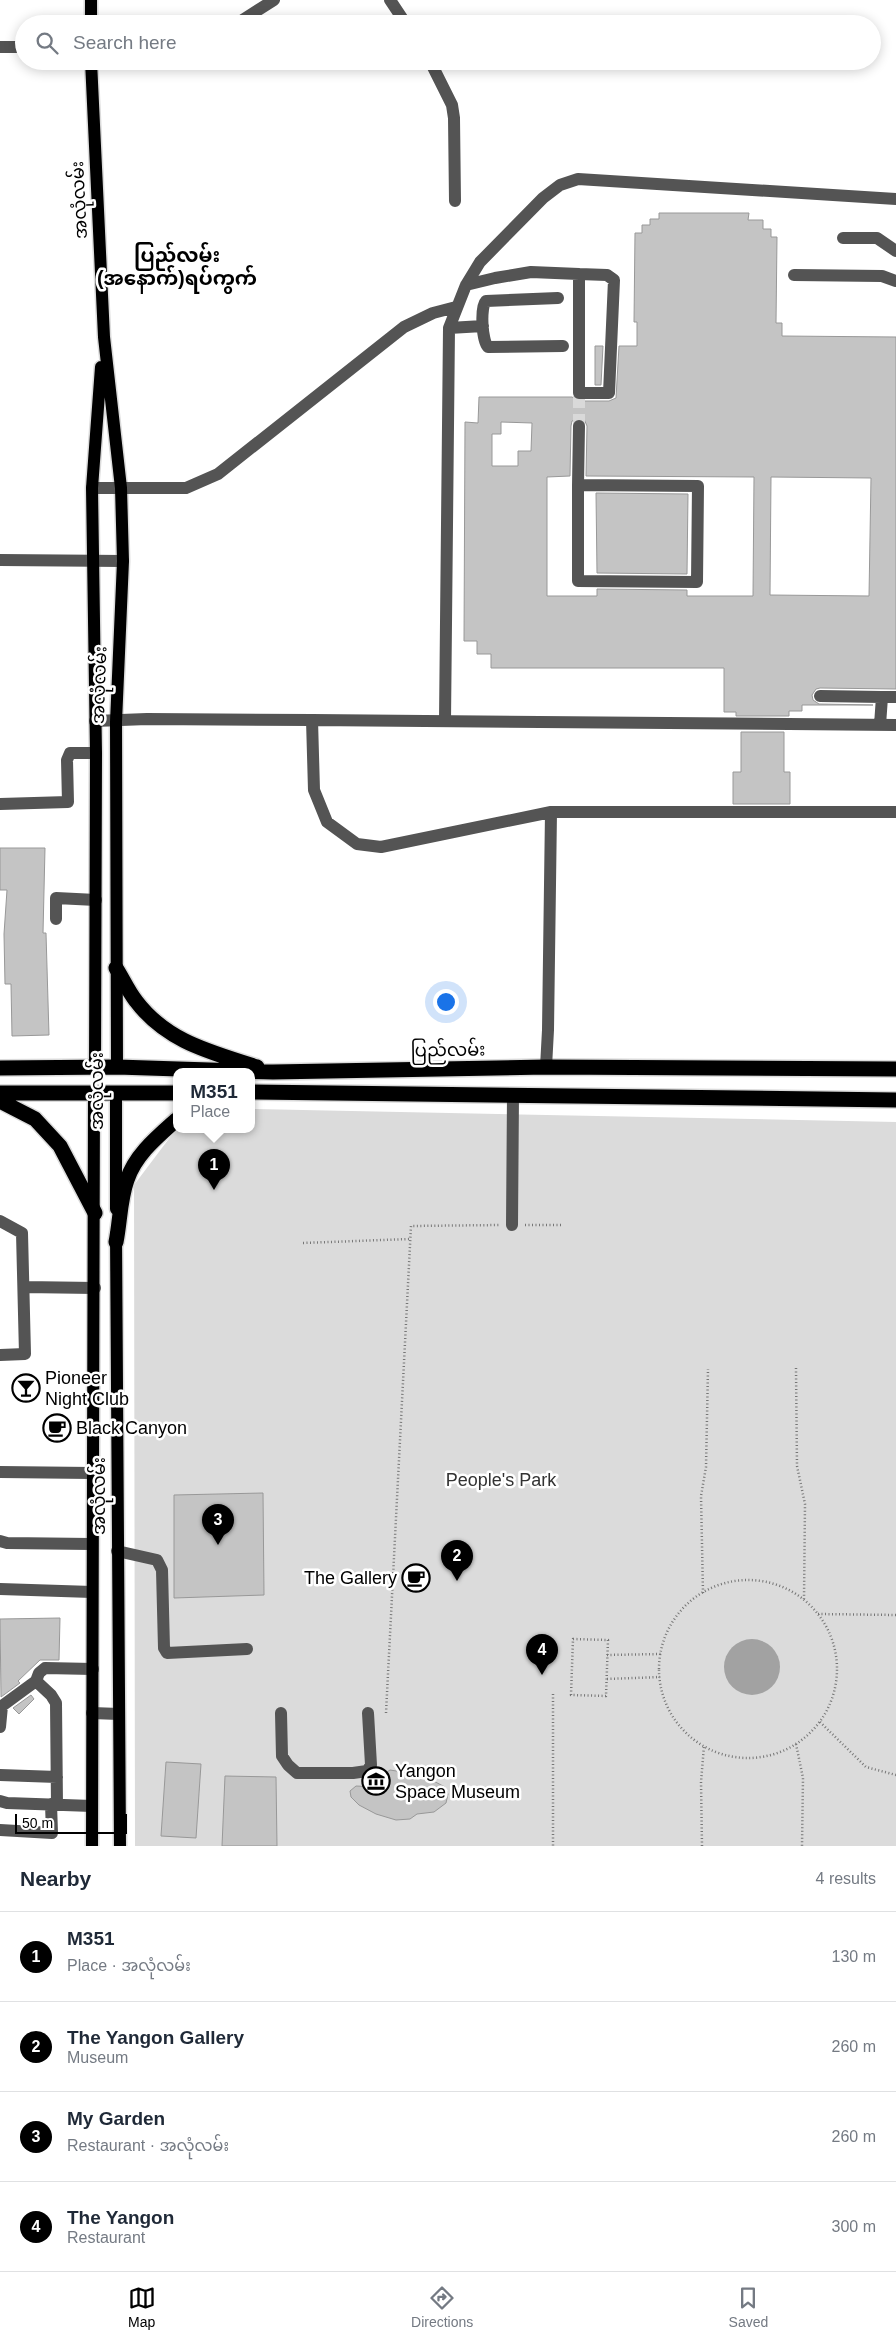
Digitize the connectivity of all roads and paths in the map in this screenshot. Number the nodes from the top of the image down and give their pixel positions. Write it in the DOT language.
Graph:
graph roads {
  1 [pos="91,0"];
  2 [pos="274,0"];
  3 [pos="390,0"];
  4 [pos="91,15"];
  5 [pos="250,15"];
  6 [pos="400,15"];
  7 [pos="0,46"];
  8 [pos="15,47"];
  9 [pos="92,70"];
  10 [pos="435,70"];
  11 [pos="896,199"];
  12 [pos="455,201"];
  13 [pos="843,238"];
  14 [pos="896,251"];
  15 [pos="579,274"];
  16 [pos="794,275"];
  17 [pos="896,281"];
  18 [pos="466,285"];
  19 [pos="558,298"];
  20 [pos="456,307"];
  21 [pos="483,326"];
  22 [pos="449,328"];
  23 [pos="104,337"];
  24 [pos="563,346"];
  25 [pos="579,426"];
  26 [pos="578,485"];
  27 [pos="92,488"];
  28 [pos="121,488"];
  29 [pos="0,560"];
  30 [pos="93,560"];
  31 [pos="123,561"];
  32 [pos="820,696"];
  33 [pos="882,697"];
  34 [pos="896,697"];
  35 [pos="312,720"];
  36 [pos="95,721"];
  37 [pos="116,722"];
  38 [pos="445,722"];
  39 [pos="880,725"];
  40 [pos="896,725"];
  41 [pos="96,753"];
  42 [pos="0,804"];
  43 [pos="551,812"];
  44 [pos="896,812"];
  45 [pos="96,900"];
  46 [pos="56,920"];
  47 [pos="116,968"];
  48 [pos="117,1067"];
  49 [pos="546,1067"];
  50 [pos="0,1068"];
  51 [pos="94,1068"];
  52 [pos="173,1069"];
  53 [pos="896,1069"];
  54 [pos="255,1071"];
  55 [pos="273,1072"];
  56 [pos="255,1092"];
  57 [pos="0,1093"];
  58 [pos="173,1093"];
  59 [pos="94,1094"];
  60 [pos="116,1094"];
  61 [pos="512,1094"];
  62 [pos="896,1100"];
  63 [pos="0,1101"];
  64 [pos="173,1123"];
  65 [pos="95,1213"];
  66 [pos="0,1221"];
  67 [pos="512,1225"];
  68 [pos="561,1225"];
  69 [pos="410,1239"];
  70 [pos="116,1242"];
  71 [pos="303,1243"];
  72 [pos="24,1287"];
  73 [pos="117,1287"];
  74 [pos="95,1288"];
  75 [pos="0,1355"];
  76 [pos="796,1368"];
  77 [pos="708,1369"];
  78 [pos="0,1472"];
  79 [pos="92,1473"];
  80 [pos="0,1541"];
  81 [pos="92,1544"];
  82 [pos="117,1552"];
  83 [pos="0,1589"];
  84 [pos="92,1592"];
  85 [pos="703,1593"];
  86 [pos="804,1599"];
  87 [pos="818,1614"];
  88 [pos="896,1615"];
  89 [pos="247,1649"];
  90 [pos="661,1654"];
  91 [pos="607,1655"];
  92 [pos="93,1669"];
  93 [pos="660,1678"];
  94 [pos="607,1679"];
  95 [pos="36,1680"];
  96 [pos="553,1694"];
  97 [pos="368,1712"];
  98 [pos="92,1713"];
  99 [pos="281,1713"];
  100 [pos="386,1713"];
  101 [pos="119,1714"];
  102 [pos="820,1722"];
  103 [pos="0,1727"];
  104 [pos="796,1744"];
  105 [pos="704,1746"];
  106 [pos="0,1775"];
  107 [pos="896,1775"];
  108 [pos="56,1777"];
  109 [pos="0,1801"];
  110 [pos="54,1804"];
  111 [pos="92,1806"];
  112 [pos="0,1830"];
  113 [pos="92,1846"];
  114 [pos="120,1846"];
  115 [pos="553,1846"];
  116 [pos="702,1846"];
  117 [pos="802,1846"];
  1 -- 4 [label="main road"];
  2 -- 5 [label="street"];
  3 -- 6 [label="street"];
  7 -- 8 [label="street"];
  9 -- 23 [label="main road, အလုံလမ်း"];
  10 -- 12 [label="street"];
  11 -- 18 [label="street"];
  13 -- 14 [label="street"];
  15 -- 15 [label="street"];
  15 -- 18 [label="street"];
  16 -- 17 [label="street"];
  18 -- 20 [label="street"];
  19 -- 21 [label="street"];
  20 -- 22 [label="street"];
  20 -- 28 [label="street"];
  21 -- 22 [label="street"];
  21 -- 24 [label="street"];
  22 -- 38 [label="street"];
  23 -- 27 [label="main road, အလုံလမ်း"];
  23 -- 28 [label="main road, အလုံလမ်း"];
  25 -- 26 [label="street"];
  26 -- 26 [label="street"];
  27 -- 28 [label="street"];
  27 -- 30 [label="main road, အလုံလမ်း"];
  28 -- 31 [label="main road, အလုံလမ်း"];
  29 -- 30 [label="street"];
  30 -- 31 [label="street"];
  30 -- 36 [label="main road, အလုံလမ်း"];
  31 -- 37 [label="main road, အလုံလမ်း"];
  32 -- 33 [label="street"];
  33 -- 34 [label="street"];
  33 -- 39 [label="street"];
  35 -- 37 [label="street"];
  35 -- 38 [label="street"];
  35 -- 43 [label="street"];
  36 -- 37 [label="street"];
  36 -- 41 [label="main road, အလုံလမ်း"];
  37 -- 47 [label="main road, အလုံလမ်း"];
  38 -- 39 [label="street"];
  39 -- 40 [label="street"];
  41 -- 42 [label="street"];
  41 -- 45 [label="main road, အလုံလမ်း"];
  43 -- 44 [label="street"];
  43 -- 49 [label="street"];
  45 -- 46 [label="street"];
  45 -- 51 [label="main road, အလုံလမ်း"];
  47 -- 48 [label="main road, အလုံလမ်း"];
  47 -- 55 [label="highway"];
  48 -- 51 [label="highway, ပြည်လမ်း"];
  48 -- 52 [label="highway, ပြည်လမ်း"];
  48 -- 60 [label="highway, အလုံလမ်း"];
  49 -- 53 [label="highway, ပြည်လမ်း"];
  49 -- 55 [label="highway, ပြည်လမ်း"];
  50 -- 51 [label="highway, ပြည်လမ်း"];
  51 -- 59 [label="highway, အလုံလမ်း"];
  54 -- 55 [label="highway, ပြည်လမ်း"];
  56 -- 61 [label="highway"];
  57 -- 59 [label="highway"];
  58 -- 60 [label="highway"];
  59 -- 60 [label="highway"];
  59 -- 65 [label="main road, အလုံလမ်း"];
  60 -- 70 [label="main road, အလုံလမ်း"];
  61 -- 62 [label="highway"];
  61 -- 67 [label="street"];
  63 -- 65 [label="highway"];
  64 -- 70 [label="highway"];
  65 -- 74 [label="main road, အလုံလမ်း"];
  66 -- 72 [label="street"];
  67 -- 68 [label="path"];
  67 -- 69 [label="path"];
  69 -- 71 [label="path"];
  69 -- 100 [label="path"];
  70 -- 73 [label="main road, အလုံလမ်း"];
  72 -- 74 [label="street"];
  72 -- 75 [label="street"];
  73 -- 74 [label="main road"];
  73 -- 82 [label="main road, အလုံလမ်း"];
  74 -- 79 [label="main road, အလုံလမ်း"];
  76 -- 86 [label="path"];
  77 -- 85 [label="path"];
  78 -- 79 [label="street"];
  79 -- 81 [label="main road, အလုံလမ်း"];
  80 -- 81 [label="street"];
  81 -- 84 [label="main road, အလုံလမ်း"];
  82 -- 89 [label="street"];
  82 -- 101 [label="main road, အလုံလမ်း"];
  83 -- 84 [label="street"];
  84 -- 92 [label="main road, အလုံလမ်း"];
  85 -- 86 [label="path"];
  85 -- 90 [label="path"];
  86 -- 87 [label="path"];
  87 -- 88 [label="path"];
  87 -- 102 [label="path"];
  90 -- 91 [label="path"];
  90 -- 93 [label="path"];
  91 -- 94 [label="path"];
  91 -- 94 [label="path"];
  92 -- 95 [label="street"];
  92 -- 98 [label="main road, အလုံလမ်း"];
  93 -- 94 [label="path"];
  93 -- 105 [label="path"];
  95 -- 103 [label="street"];
  95 -- 108 [label="street"];
  96 -- 115 [label="path"];
  97 -- 99 [label="street"];
  98 -- 101 [label="street"];
  98 -- 111 [label="main road, အလုံလမ်း"];
  101 -- 114 [label="main road, အလုံလမ်း"];
  102 -- 104 [label="path"];
  102 -- 107 [label="path"];
  104 -- 105 [label="path"];
  104 -- 117 [label="path"];
  105 -- 116 [label="path"];
  106 -- 108 [label="street"];
  108 -- 110 [label="street"];
  109 -- 110 [label="street"];
  110 -- 111 [label="street"];
  110 -- 112 [label="street"];
  111 -- 113 [label="main road, အလုံလမ်း"];
}
